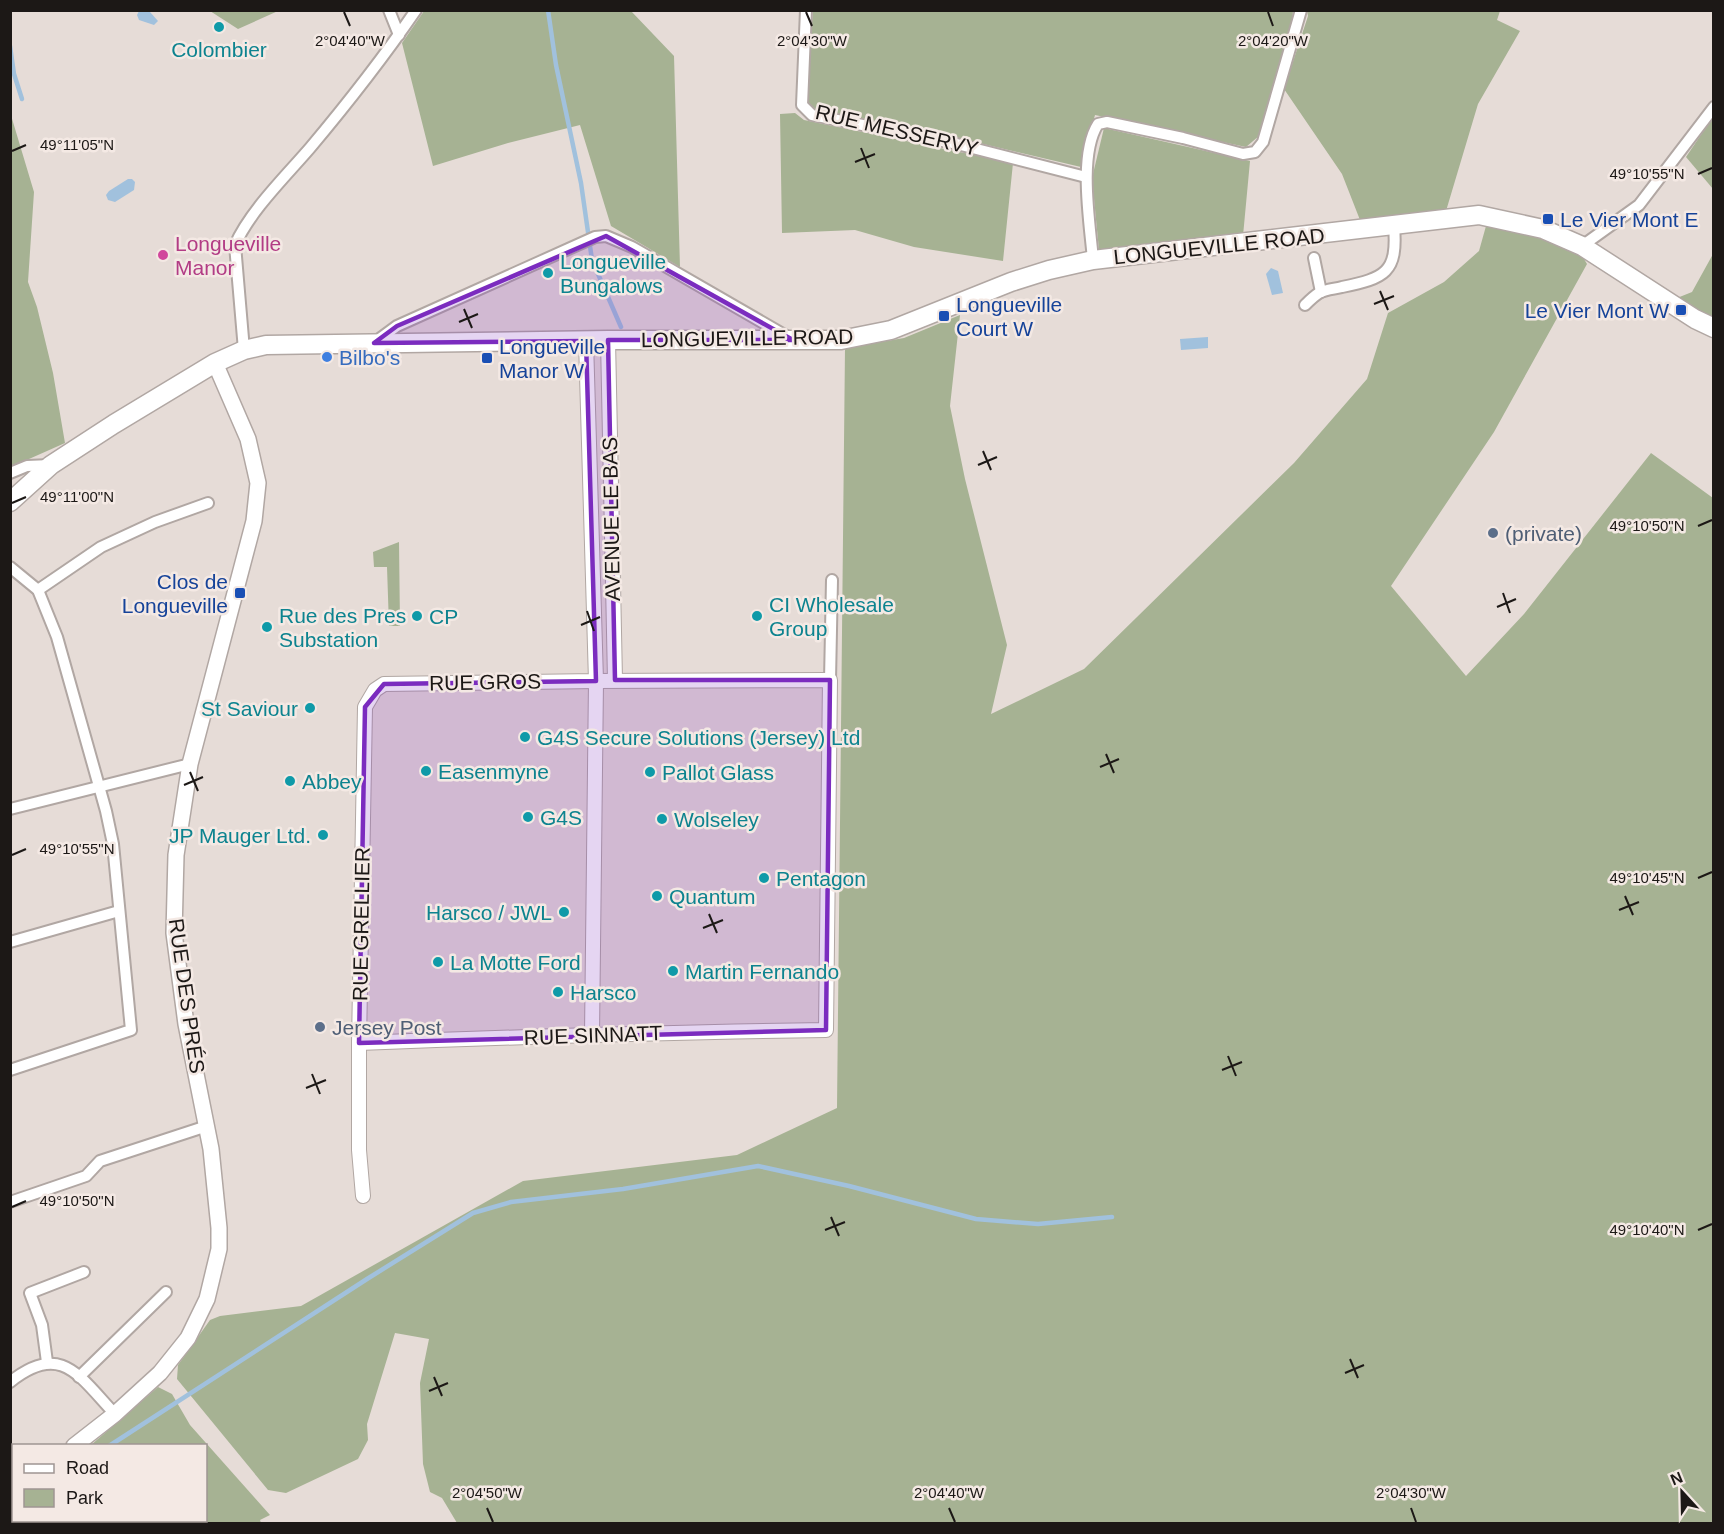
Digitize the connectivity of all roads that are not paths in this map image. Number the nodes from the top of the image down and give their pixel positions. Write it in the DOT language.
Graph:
graph roads {
  1 [pos="389,10"];
  2 [pos="416,10"];
  3 [pos="806,10"];
  4 [pos="1300,10"];
  5 [pos="399,35"];
  6 [pos="1713,107"];
  7 [pos="1086,177"];
  8 [pos="1394,226"];
  9 [pos="1582,246"];
  10 [pos="1314,258"];
  11 [pos="1093,260"];
  12 [pos="1322,292"];
  13 [pos="1305,305"];
  14 [pos="1713,328"];
  15 [pos="608,340"];
  16 [pos="793,340"];
  17 [pos="586,341"];
  18 [pos="374,343"];
  19 [pos="244,350"];
  20 [pos="214,363"];
  21 [pos="51,465"];
  22 [pos="10,473"];
  23 [pos="10,502"];
  24 [pos="208,503"];
  25 [pos="10,567"];
  26 [pos="832,580"];
  27 [pos="38,590"];
  28 [pos="615,680"];
  29 [pos="830,680"];
  30 [pos="596,681"];
  31 [pos="375,690"];
  32 [pos="190,764"];
  33 [pos="99,785"];
  34 [pos="10,808"];
  35 [pos="119,911"];
  36 [pos="10,942"];
  37 [pos="592,1035"];
  38 [pos="359,1043"];
  39 [pos="10,1070"];
  40 [pos="207,1126"];
  41 [pos="363,1196"];
  42 [pos="10,1202"];
  43 [pos="84,1272"];
  44 [pos="166,1292"];
  45 [pos="47,1362"];
  46 [pos="79,1377"];
  47 [pos="10,1382"];
  48 [pos="115,1414"];
  49 [pos="77,1444"];
  1 -- 5 [label="street"];
  2 -- 5 [label="street"];
  3 -- 7 [label="street, RUE MESSERVY"];
  4 -- 7 [label="street"];
  5 -- 19 [label="street"];
  6 -- 9 [label="street"];
  7 -- 11 [label="street"];
  8 -- 9 [label="main road, LONGUEVILLE ROAD"];
  8 -- 11 [label="main road, LONGUEVILLE ROAD"];
  8 -- 12 [label="street"];
  9 -- 14 [label="main road, LONGUEVILLE ROAD"];
  10 -- 12 [label="street"];
  11 -- 16 [label="main road, LONGUEVILLE ROAD"];
  12 -- 13 [label="street"];
  15 -- 16 [label="main road, LONGUEVILLE ROAD"];
  15 -- 17 [label="main road, LONGUEVILLE ROAD"];
  15 -- 28 [label="street, AVENUE LE BAS"];
  16 -- 18 [label="street"];
  17 -- 18 [label="main road, LONGUEVILLE ROAD"];
  17 -- 30 [label="street, AVENUE LE BAS"];
  18 -- 19 [label="main road, LONGUEVILLE ROAD"];
  19 -- 20 [label="main road, LONGUEVILLE ROAD"];
  20 -- 21 [label="main road, LONGUEVILLE ROAD"];
  20 -- 32 [label="main road, RUE DES PRÉS"];
  21 -- 22 [label="street"];
  21 -- 23 [label="main road, LONGUEVILLE ROAD"];
  24 -- 27 [label="street"];
  25 -- 27 [label="street"];
  26 -- 29 [label="street"];
  27 -- 33 [label="street"];
  28 -- 29 [label="street"];
  28 -- 30 [label="street"];
  29 -- 37 [label="street, RUE SINNATT"];
  30 -- 31 [label="street, RUE GROS"];
  30 -- 37 [label="street, AVENUE LE BAS"];
  31 -- 38 [label="street, RUE GRELLIER"];
  32 -- 33 [label="street"];
  32 -- 40 [label="main road, RUE DES PRÉS"];
  33 -- 34 [label="street"];
  33 -- 35 [label="street"];
  35 -- 36 [label="street"];
  35 -- 39 [label="street"];
  37 -- 38 [label="street, RUE SINNATT"];
  38 -- 41 [label="street, RUE GRELLIER"];
  40 -- 42 [label="street"];
  40 -- 48 [label="main road, RUE DES PRÉS"];
  43 -- 45 [label="street"];
  44 -- 46 [label="street"];
  45 -- 46 [label="street"];
  45 -- 47 [label="street"];
  46 -- 48 [label="street"];
  48 -- 49 [label="main road, RUE DES PRÉS"];
}
